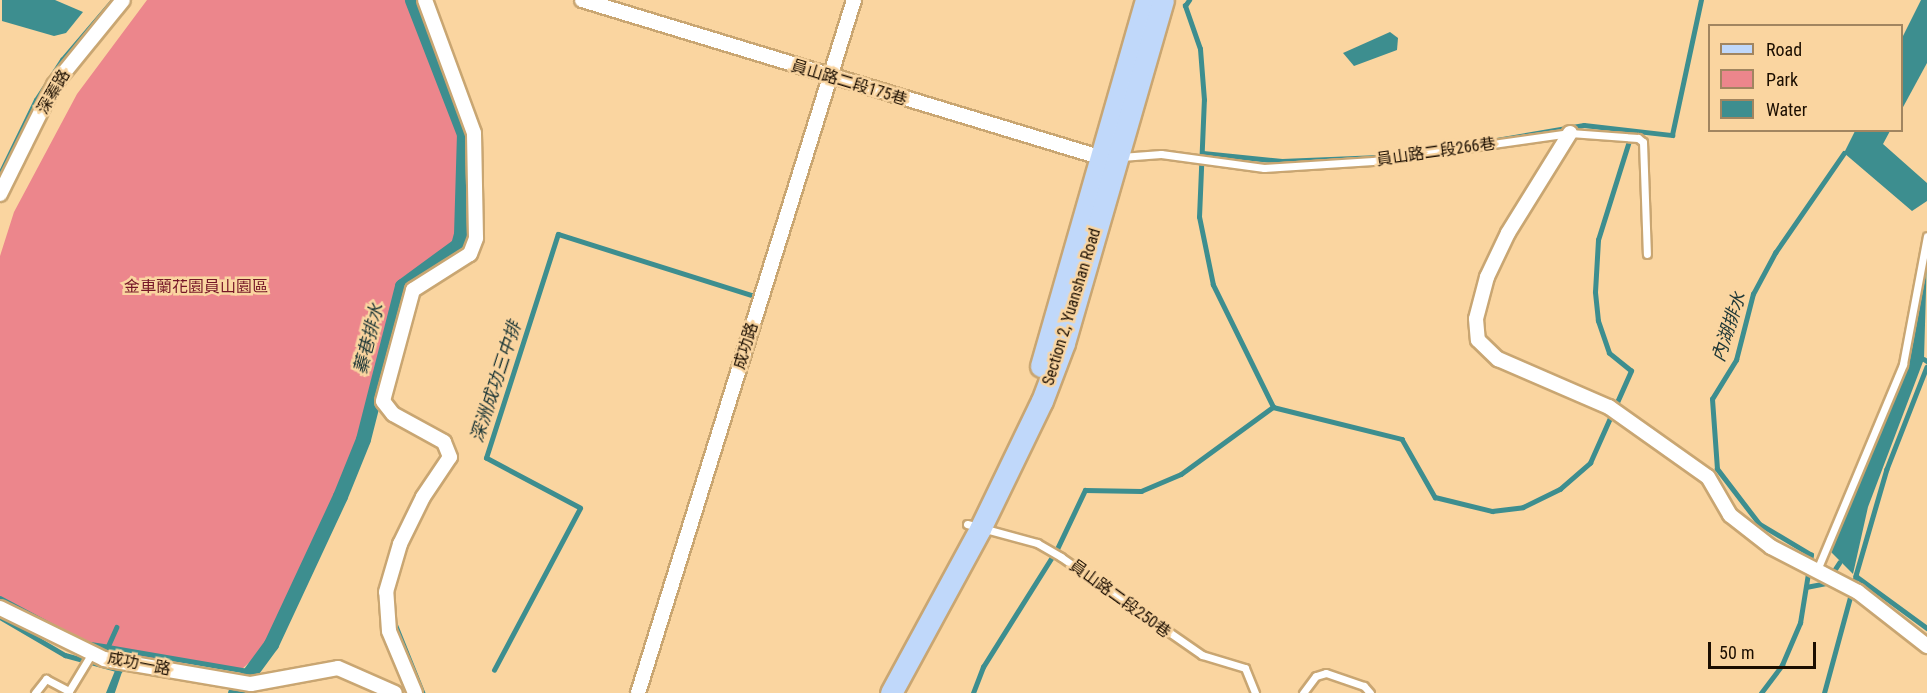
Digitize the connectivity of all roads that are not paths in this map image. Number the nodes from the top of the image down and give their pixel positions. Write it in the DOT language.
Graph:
graph roads {
  1 [pos="123,0"];
  2 [pos="425,0"];
  3 [pos="582,0"];
  4 [pos="854,0"];
  5 [pos="1146,0"];
  6 [pos="1162,0"];
  7 [pos="830,78"];
  8 [pos="1570,133"];
  9 [pos="1108,158"];
  10 [pos="0,194"];
  11 [pos="1927,236"];
  12 [pos="1647,254"];
  13 [pos="973,526"];
  14 [pos="1813,568"];
  15 [pos="0,608"];
  16 [pos="1927,646"];
  17 [pos="92,653"];
  18 [pos="248,687"];
  19 [pos="35,693"];
  20 [pos="394,693"];
  21 [pos="415,693"];
  22 [pos="638,693"];
  23 [pos="875,693"];
  24 [pos="891,693"];
  25 [pos="1255,693"];
  26 [pos="1303,693"];
  27 [pos="1370,693"];
  1 -- 10 [label="street, 深蓁路"];
  2 -- 21 [label="street"];
  3 -- 7 [label="street, 員山路二段175巷"];
  4 -- 7 [label="street, 成功路"];
  5 -- 9 [label="main road, Section 2, Yuanshan Road"];
  6 -- 9 [label="main road, Section 2, Yuanshan Road"];
  7 -- 9 [label="street, 員山路二段175巷"];
  7 -- 22 [label="street, 成功路"];
  8 -- 9 [label="lane, 員山路二段266巷"];
  8 -- 12 [label="lane, 員山路二段266巷"];
  8 -- 14 [label="street"];
  9 -- 13 [label="main road, Section 2, Yuanshan Road"];
  11 -- 14 [label="lane"];
  13 -- 23 [label="main road, Section 2, Yuanshan Road"];
  13 -- 24 [label="main road, Section 2, Yuanshan Road"];
  13 -- 25 [label="lane, 員山路二段250巷"];
  14 -- 16 [label="street"];
  15 -- 17 [label="street, 成功一路"];
  17 -- 18 [label="street, 成功一路"];
  17 -- 19 [label="lane"];
  18 -- 20 [label="street, 成功一路"];
  26 -- 27 [label="lane"];
}
